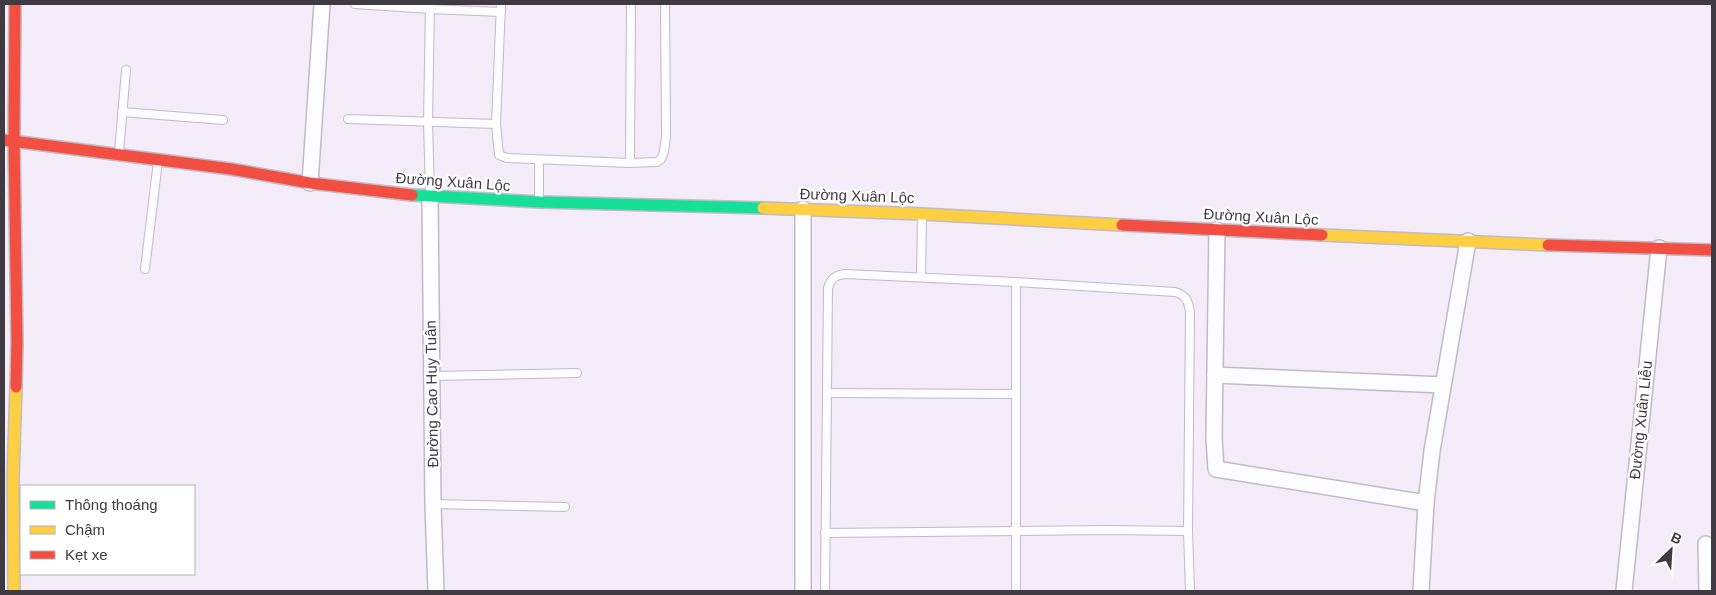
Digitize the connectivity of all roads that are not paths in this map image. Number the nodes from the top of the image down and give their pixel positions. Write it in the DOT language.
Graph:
graph roads {
  1 [pos="15,4"];
  2 [pos="322,4"];
  3 [pos="355,4"];
  4 [pos="631,4"];
  5 [pos="664,4"];
  6 [pos="430,7"];
  7 [pos="501,8"];
  8 [pos="126,70"];
  9 [pos="122,112"];
  10 [pos="348,119"];
  11 [pos="223,120"];
  12 [pos="428,122"];
  13 [pos="496,124"];
  14 [pos="9,140"];
  15 [pos="119,154"];
  16 [pos="158,159"];
  17 [pos="539,160"];
  18 [pos="630,163"];
  19 [pos="310,184"];
  20 [pos="430,197"];
  21 [pos="540,202"];
  22 [pos="803,209"];
  23 [pos="922,214"];
  24 [pos="1217,230"];
  25 [pos="1468,241"];
  26 [pos="1659,248"];
  27 [pos="1712,250"];
  28 [pos="144,269"];
  29 [pos="921,277"];
  30 [pos="1016,282"];
  31 [pos="10,342"];
  32 [pos="577,373"];
  33 [pos="1215,375"];
  34 [pos="431,376"];
  35 [pos="1443,385"];
  36 [pos="827,393"];
  37 [pos="1016,394"];
  38 [pos="9,427"];
  39 [pos="9,477"];
  40 [pos="1426,503"];
  41 [pos="433,504"];
  42 [pos="565,507"];
  43 [pos="1016,530"];
  44 [pos="1188,531"];
  45 [pos="825,533"];
  46 [pos="1706,544"];
  47 [pos="14,591"];
  48 [pos="436,591"];
  49 [pos="803,591"];
  50 [pos="825,591"];
  51 [pos="1016,591"];
  52 [pos="1190,591"];
  53 [pos="1421,591"];
  54 [pos="1624,591"];
  55 [pos="1706,591"];
  1 -- 14 [label="street"];
  2 -- 19 [label="street"];
  3 -- 6 [label="lane"];
  4 -- 18 [label="lane"];
  5 -- 18 [label="lane"];
  6 -- 7 [label="lane"];
  6 -- 12 [label="lane"];
  7 -- 13 [label="lane"];
  8 -- 9 [label="lane"];
  9 -- 11 [label="lane"];
  9 -- 15 [label="lane"];
  10 -- 12 [label="lane"];
  12 -- 13 [label="lane"];
  12 -- 20 [label="lane"];
  13 -- 17 [label="lane"];
  14 -- 15 [label="street, Đường Xuân Lộc"];
  14 -- 31 [label="street"];
  15 -- 16 [label="street, Đường Xuân Lộc"];
  16 -- 19 [label="street, Đường Xuân Lộc"];
  16 -- 28 [label="lane"];
  17 -- 18 [label="lane"];
  17 -- 21 [label="lane"];
  19 -- 20 [label="street, Đường Xuân Lộc"];
  20 -- 21 [label="street, Đường Xuân Lộc"];
  20 -- 34 [label="street, Đường Cao Huy Tuân"];
  21 -- 22 [label="street, Đường Xuân Lộc"];
  22 -- 23 [label="street, Đường Xuân Lộc"];
  22 -- 49 [label="street"];
  23 -- 24 [label="street, Đường Xuân Lộc"];
  23 -- 29 [label="lane"];
  24 -- 25 [label="street, Đường Xuân Lộc"];
  24 -- 33 [label="street"];
  25 -- 26 [label="street, Đường Xuân Lộc"];
  25 -- 35 [label="street"];
  26 -- 27 [label="street, Đường Xuân Lộc"];
  26 -- 54 [label="street, Đường Xuân Liễu"];
  29 -- 30 [label="lane"];
  29 -- 36 [label="lane"];
  30 -- 37 [label="lane"];
  30 -- 44 [label="lane"];
  31 -- 38 [label="street"];
  32 -- 34 [label="lane"];
  33 -- 35 [label="street"];
  33 -- 40 [label="street"];
  34 -- 41 [label="street, Đường Cao Huy Tuân"];
  35 -- 40 [label="street"];
  36 -- 37 [label="lane"];
  36 -- 45 [label="lane"];
  37 -- 43 [label="lane"];
  38 -- 39 [label="street"];
  39 -- 47 [label="street"];
  40 -- 53 [label="street"];
  41 -- 42 [label="lane"];
  41 -- 48 [label="street, Đường Cao Huy Tuân"];
  43 -- 44 [label="lane"];
  43 -- 45 [label="lane"];
  43 -- 51 [label="lane"];
  44 -- 52 [label="lane"];
  45 -- 50 [label="lane"];
  46 -- 55 [label="street"];
}
